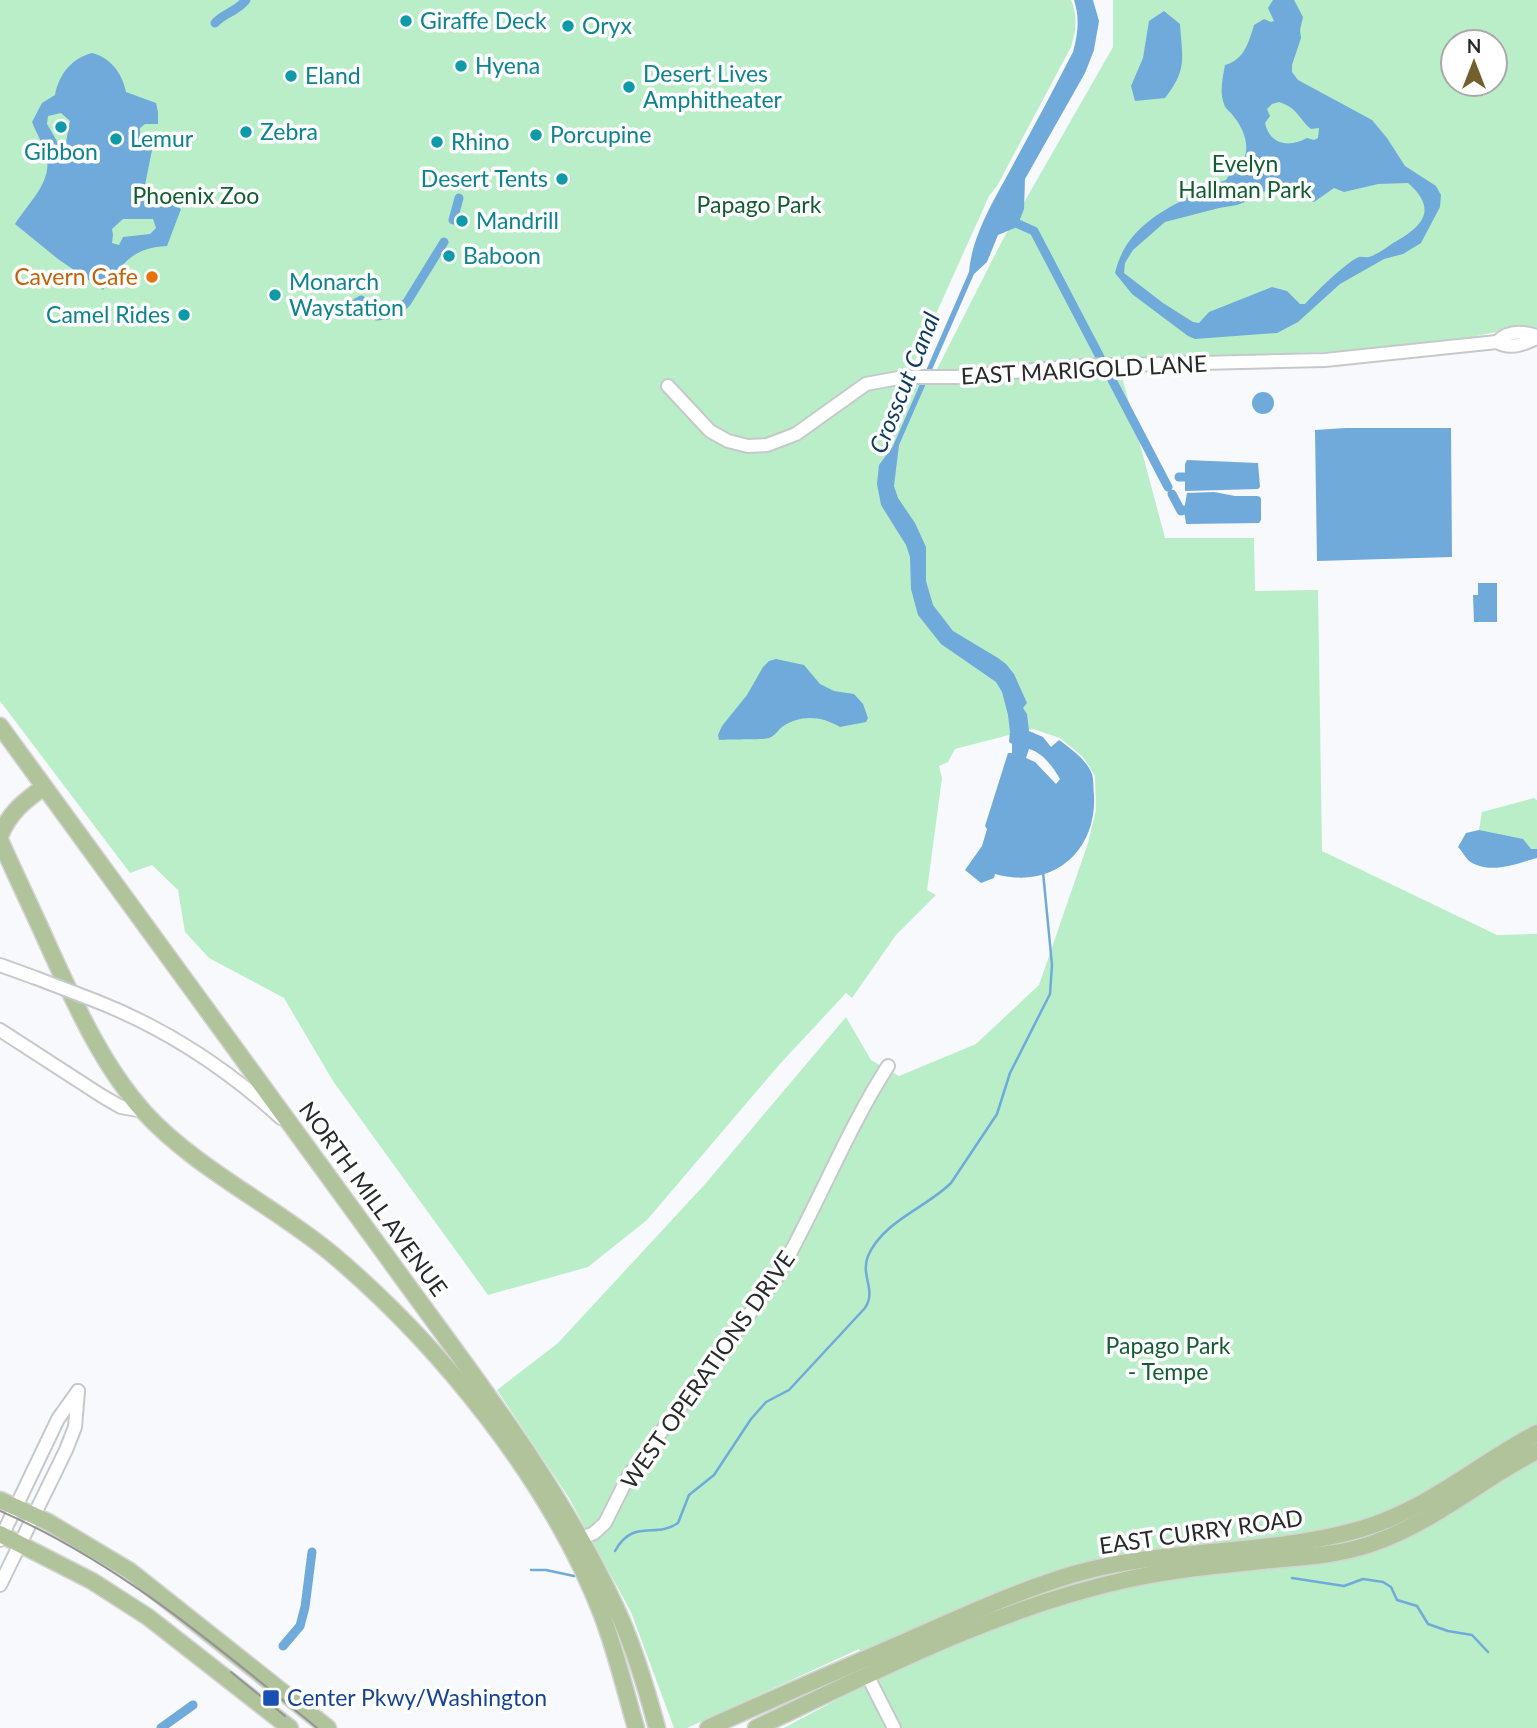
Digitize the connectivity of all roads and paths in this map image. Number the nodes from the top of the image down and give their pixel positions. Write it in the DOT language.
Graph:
graph roads {
  1 [pos="1537,337"];
  2 [pos="668,386"];
  3 [pos="0,726"];
  4 [pos="44,787"];
  5 [pos="0,838"];
  6 [pos="0,965"];
  7 [pos="0,1030"];
  8 [pos="888,1066"];
  9 [pos="143,1111"];
  10 [pos="302,1137"];
  11 [pos="410,1288"];
  12 [pos="392,1310"];
  13 [pos="1537,1433"];
  14 [pos="1537,1451"];
  15 [pos="7,1503"];
  16 [pos="34,1515"];
  17 [pos="1,1536"];
  18 [pos="574,1541"];
  19 [pos="20,1544"];
  20 [pos="0,1585"];
  21 [pos="864,1668"];
  22 [pos="290,1728"];
  23 [pos="328,1728"];
  24 [pos="636,1728"];
  25 [pos="656,1728"];
  26 [pos="708,1728"];
  27 [pos="756,1728"];
  28 [pos="894,1728"];
  1 -- 2 [label="street, EAST MARIGOLD LANE"];
  3 -- 4 [label="main road, NORTH MILL AVENUE"];
  4 -- 5 [label="main road"];
  4 -- 10 [label="main road, NORTH MILL AVENUE"];
  5 -- 9 [label="main road, NORTH MILL AVENUE"];
  6 -- 10 [label="street, bridge"];
  7 -- 9 [label="street"];
  8 -- 18 [label="street, WEST OPERATIONS DRIVE"];
  9 -- 12 [label="main road, NORTH MILL AVENUE"];
  10 -- 11 [label="main road, NORTH MILL AVENUE"];
  11 -- 12 [label="main road"];
  11 -- 18 [label="main road, NORTH MILL AVENUE"];
  12 -- 18 [label="main road, NORTH MILL AVENUE"];
  13 -- 21 [label="main road, EAST CURRY ROAD"];
  14 -- 21 [label="main road, EAST CURRY ROAD"];
  15 -- 16 [label="main road"];
  15 -- 16 [label="street"];
  15 -- 17 [label="street"];
  16 -- 19 [label="street"];
  16 -- 23 [label="main road"];
  17 -- 19 [label="main road"];
  18 -- 24 [label="main road, NORTH MILL AVENUE"];
  18 -- 25 [label="main road, NORTH MILL AVENUE"];
  19 -- 20 [label="street"];
  19 -- 22 [label="main road"];
  21 -- 26 [label="main road, EAST CURRY ROAD"];
  21 -- 27 [label="main road, EAST CURRY ROAD"];
  21 -- 28 [label="street"];
}
